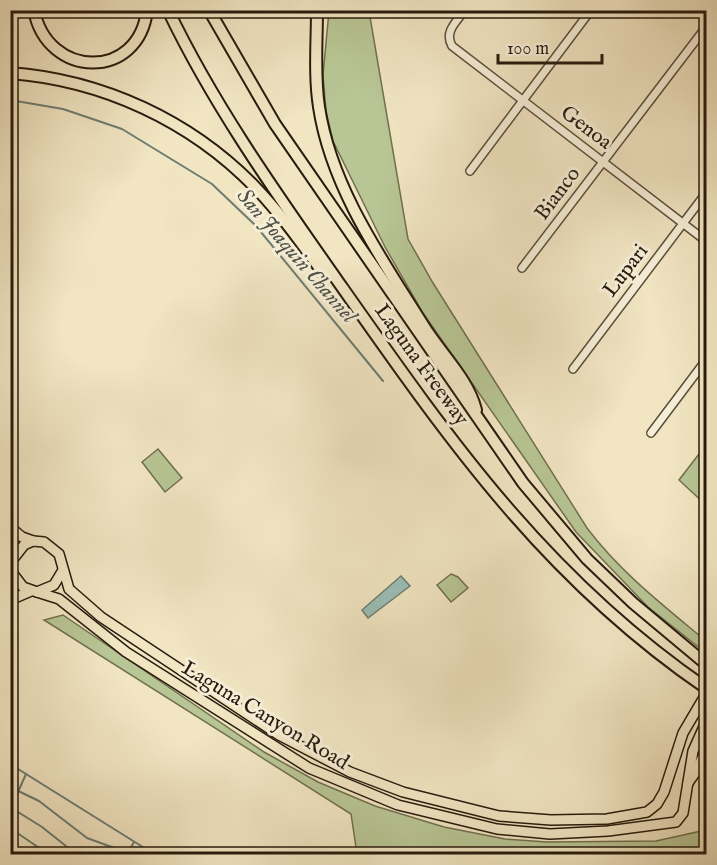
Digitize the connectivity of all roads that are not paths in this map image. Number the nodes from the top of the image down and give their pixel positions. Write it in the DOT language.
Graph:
graph roads {
  1 [pos="34,10"];
  2 [pos="147,10"];
  3 [pos="168,10"];
  4 [pos="209,10"];
  5 [pos="317,10"];
  6 [pos="324,10"];
  7 [pos="465,10"];
  8 [pos="591,10"];
  9 [pos="706,27"];
  10 [pos="10,73"];
  11 [pos="317,76"];
  12 [pos="523,100"];
  13 [pos="603,162"];
  14 [pos="470,171"];
  15 [pos="706,193"];
  16 [pos="684,223"];
  17 [pos="706,240"];
  18 [pos="522,268"];
  19 [pos="361,314"];
  20 [pos="706,360"];
  21 [pos="573,369"];
  22 [pos="477,417"];
  23 [pos="651,433"];
  24 [pos="10,527"];
  25 [pos="33,541"];
  26 [pos="11,562"];
  27 [pos="10,570"];
  28 [pos="63,570"];
  29 [pos="34,592"];
  30 [pos="10,600"];
  31 [pos="706,664"];
  32 [pos="706,688"];
  33 [pos="706,694"];
  34 [pos="706,722"];
  35 [pos="279,735"];
  36 [pos="278,747"];
  37 [pos="706,748"];
  38 [pos="686,785"];
  1 -- 2 [label="highway"];
  3 -- 19 [label="highway, Laguna Freeway"];
  4 -- 22 [label="highway, Laguna Freeway"];
  5 -- 11 [label="highway"];
  6 -- 11 [label="highway"];
  7 -- 12 [label="street, Genoa"];
  8 -- 12 [label="street"];
  9 -- 13 [label="street, Bianco"];
  10 -- 19 [label="highway"];
  11 -- 22 [label="highway"];
  12 -- 13 [label="street, Genoa"];
  12 -- 14 [label="street"];
  13 -- 16 [label="street, Genoa"];
  13 -- 18 [label="street, Bianco"];
  15 -- 16 [label="street, Lupari"];
  16 -- 17 [label="street, Genoa"];
  16 -- 21 [label="street, Lupari"];
  19 -- 32 [label="highway, Laguna Freeway"];
  20 -- 23 [label="street"];
  22 -- 31 [label="highway, Laguna Freeway"];
  24 -- 25 [label="main road"];
  25 -- 26 [label="main road"];
  25 -- 28 [label="main road, Laguna Canyon Road"];
  27 -- 29 [label="main road"];
  28 -- 29 [label="main road"];
  28 -- 35 [label="main road, Laguna Canyon Road"];
  29 -- 30 [label="main road"];
  29 -- 36 [label="main road, Laguna Canyon Road"];
  33 -- 35 [label="main road, Laguna Canyon Road"];
  34 -- 38 [label="main road, Laguna Canyon Road"];
  35 -- 36 [label="main road"];
  36 -- 38 [label="main road, Laguna Canyon Road"];
  37 -- 38 [label="main road"];
}
